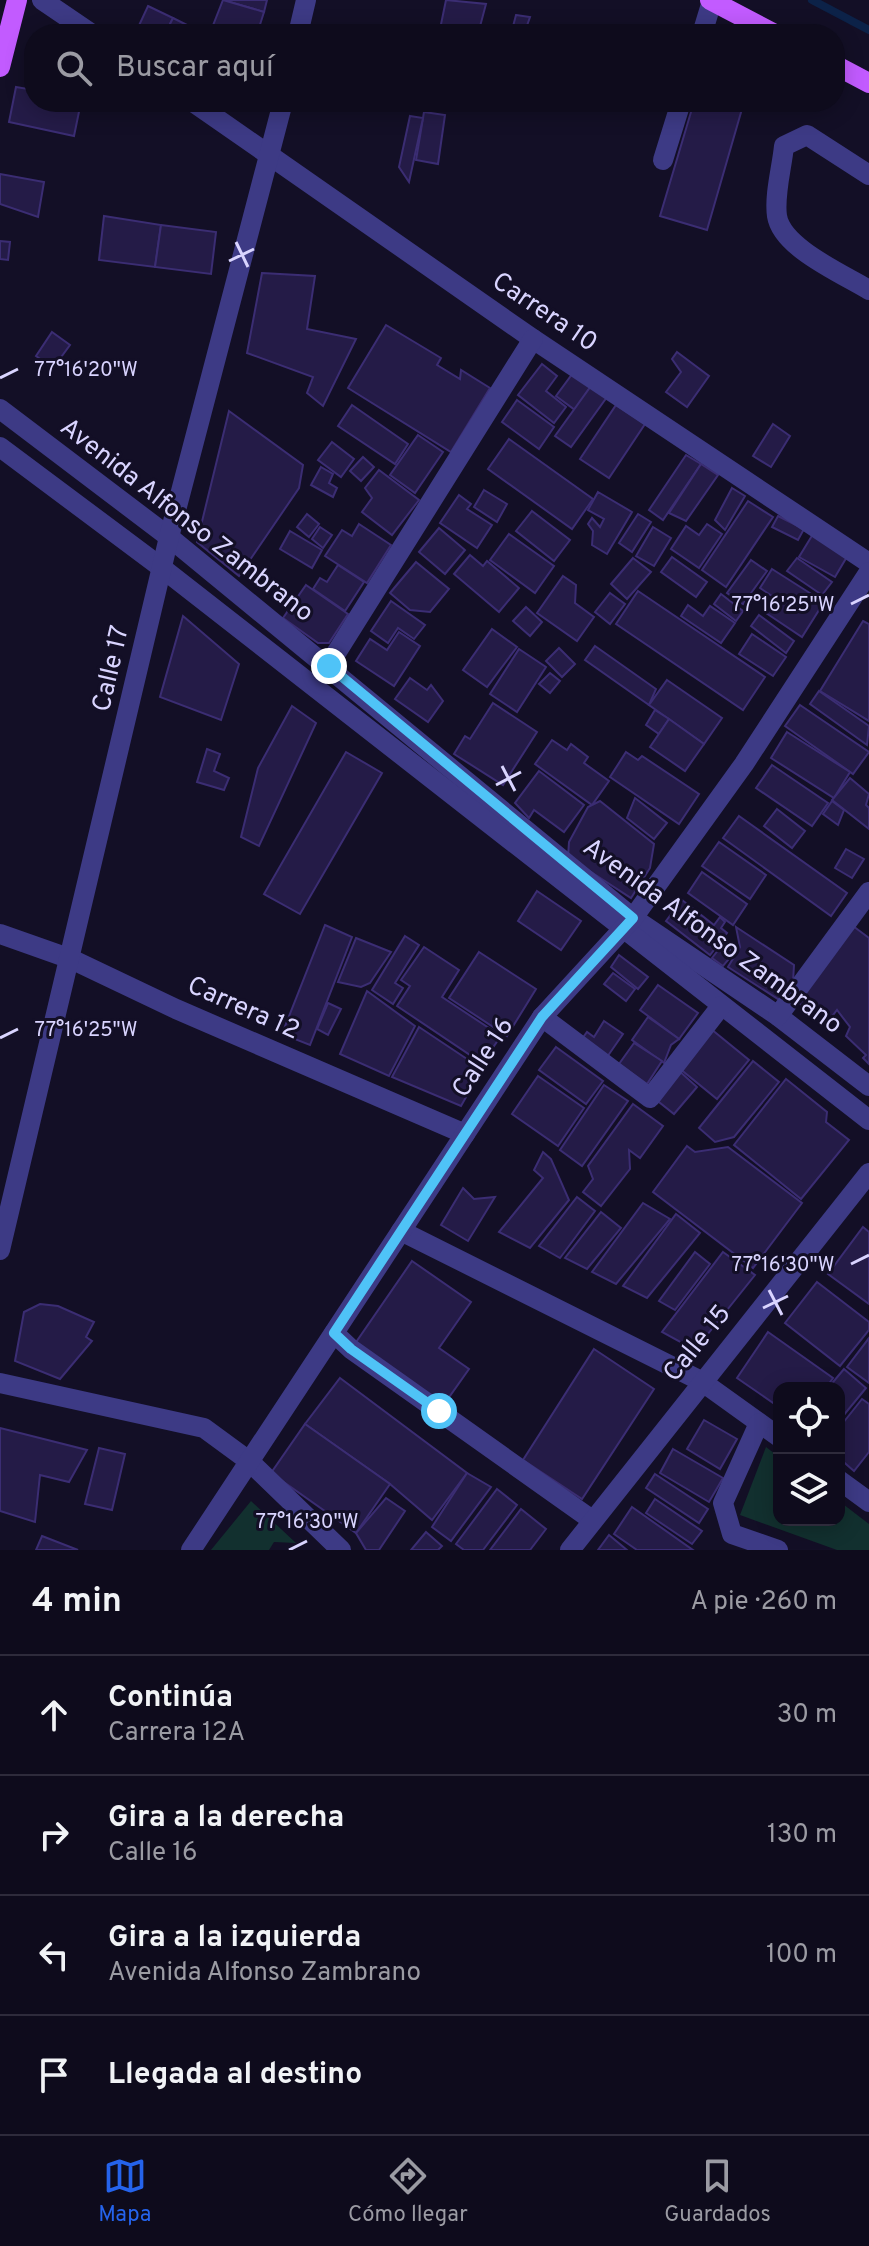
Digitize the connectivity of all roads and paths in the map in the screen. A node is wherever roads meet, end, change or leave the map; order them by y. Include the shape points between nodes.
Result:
1 (17, 0) edge
2 (42, 0) edge
3 (306, 0) edge
4 (711, 1) edge
5 (77, 24) edge
6 (300, 24) edge
7 (705, 24) edge
8 (756, 24) edge
9 (0, 67) edge
10 (845, 70) edge
11 (869, 83) edge
12 (208, 112) edge
13 (281, 112) edge
14 (678, 112) edge
15 (271, 155) junction
16 (663, 160) dead end
17 (869, 175) edge
18 (869, 290) edge
19 (533, 339) junction
20 (0, 409) edge
21 (0, 447) edge
22 (169, 537) junction
23 (869, 563) edge
24 (162, 568) junction
25 (869, 572) edge
26 (329, 666) junction
27 (314, 687) junction
28 (869, 892) edge
29 (628, 924) junction
30 (0, 934) edge
31 (71, 959) junction
32 (721, 1006) junction
33 (778, 1016) junction
34 (542, 1017) junction
35 (869, 1086) edge
36 (869, 1120) edge
37 (465, 1134) junction
38 (869, 1173) edge
39 (401, 1231) junction
40 (0, 1250) edge
41 (334, 1333) junction
42 (701, 1381) junction
43 (0, 1383) edge
44 (759, 1423) junction
45 (773, 1433) edge
46 (249, 1461) junction
47 (845, 1484) edge
48 (869, 1502) edge
49 (592, 1520) junction
50 (191, 1550) edge
51 (341, 1550) edge
52 (570, 1550) edge
53 (778, 1550) edge

1 - 9 main road
2 - 5 street
3 - 6 street
4 - 7 street
4 - 8 main road
10 - 11 main road
12 - 15 street, Carrera 10
13 - 15 street, Calle 17
14 - 16 street
15 - 19 street, Carrera 10
15 - 22 street, Calle 17
17 - 18 street via 807,135 794,138 784,146 777,216 798,247
19 - 23 street, Carrera 10
19 - 26 street
20 - 22 street, Avenida Alfonso Zambrano
21 - 24 street, Avenida Alfonso Zambrano
22 - 24 street, Calle 17
22 - 26 street, Avenida Alfonso Zambrano
24 - 27 street, Avenida Alfonso Zambrano
24 - 31 street, Calle 17
25 - 29 street, Calle 16 via 744,764
26 - 27 street
26 - 29 street, Avenida Alfonso Zambrano
27 - 29 street, Avenida Alfonso Zambrano
28 - 33 street
29 - 32 street, Avenida Alfonso Zambrano
29 - 33 street, Avenida Alfonso Zambrano
29 - 34 street, Calle 16
30 - 31 street, Carrera 12
31 - 37 street, Carrera 12
31 - 40 street, Calle 17
32 - 34 street via 650,1098
32 - 36 street, Avenida Alfonso Zambrano
33 - 35 street, Avenida Alfonso Zambrano
34 - 37 street, Calle 16
37 - 39 street, Calle 16
38 - 42 street, Calle 15
39 - 41 street, Calle 16
39 - 42 street
41 - 46 street, Calle 16
41 - 49 street
42 - 44 street
42 - 49 street, Calle 15
43 - 46 street via 204,1428
44 - 45 street
44 - 53 street via 723,1503 732,1534
46 - 50 street, Calle 16
46 - 51 street
47 - 48 street
49 - 52 street, Calle 15

